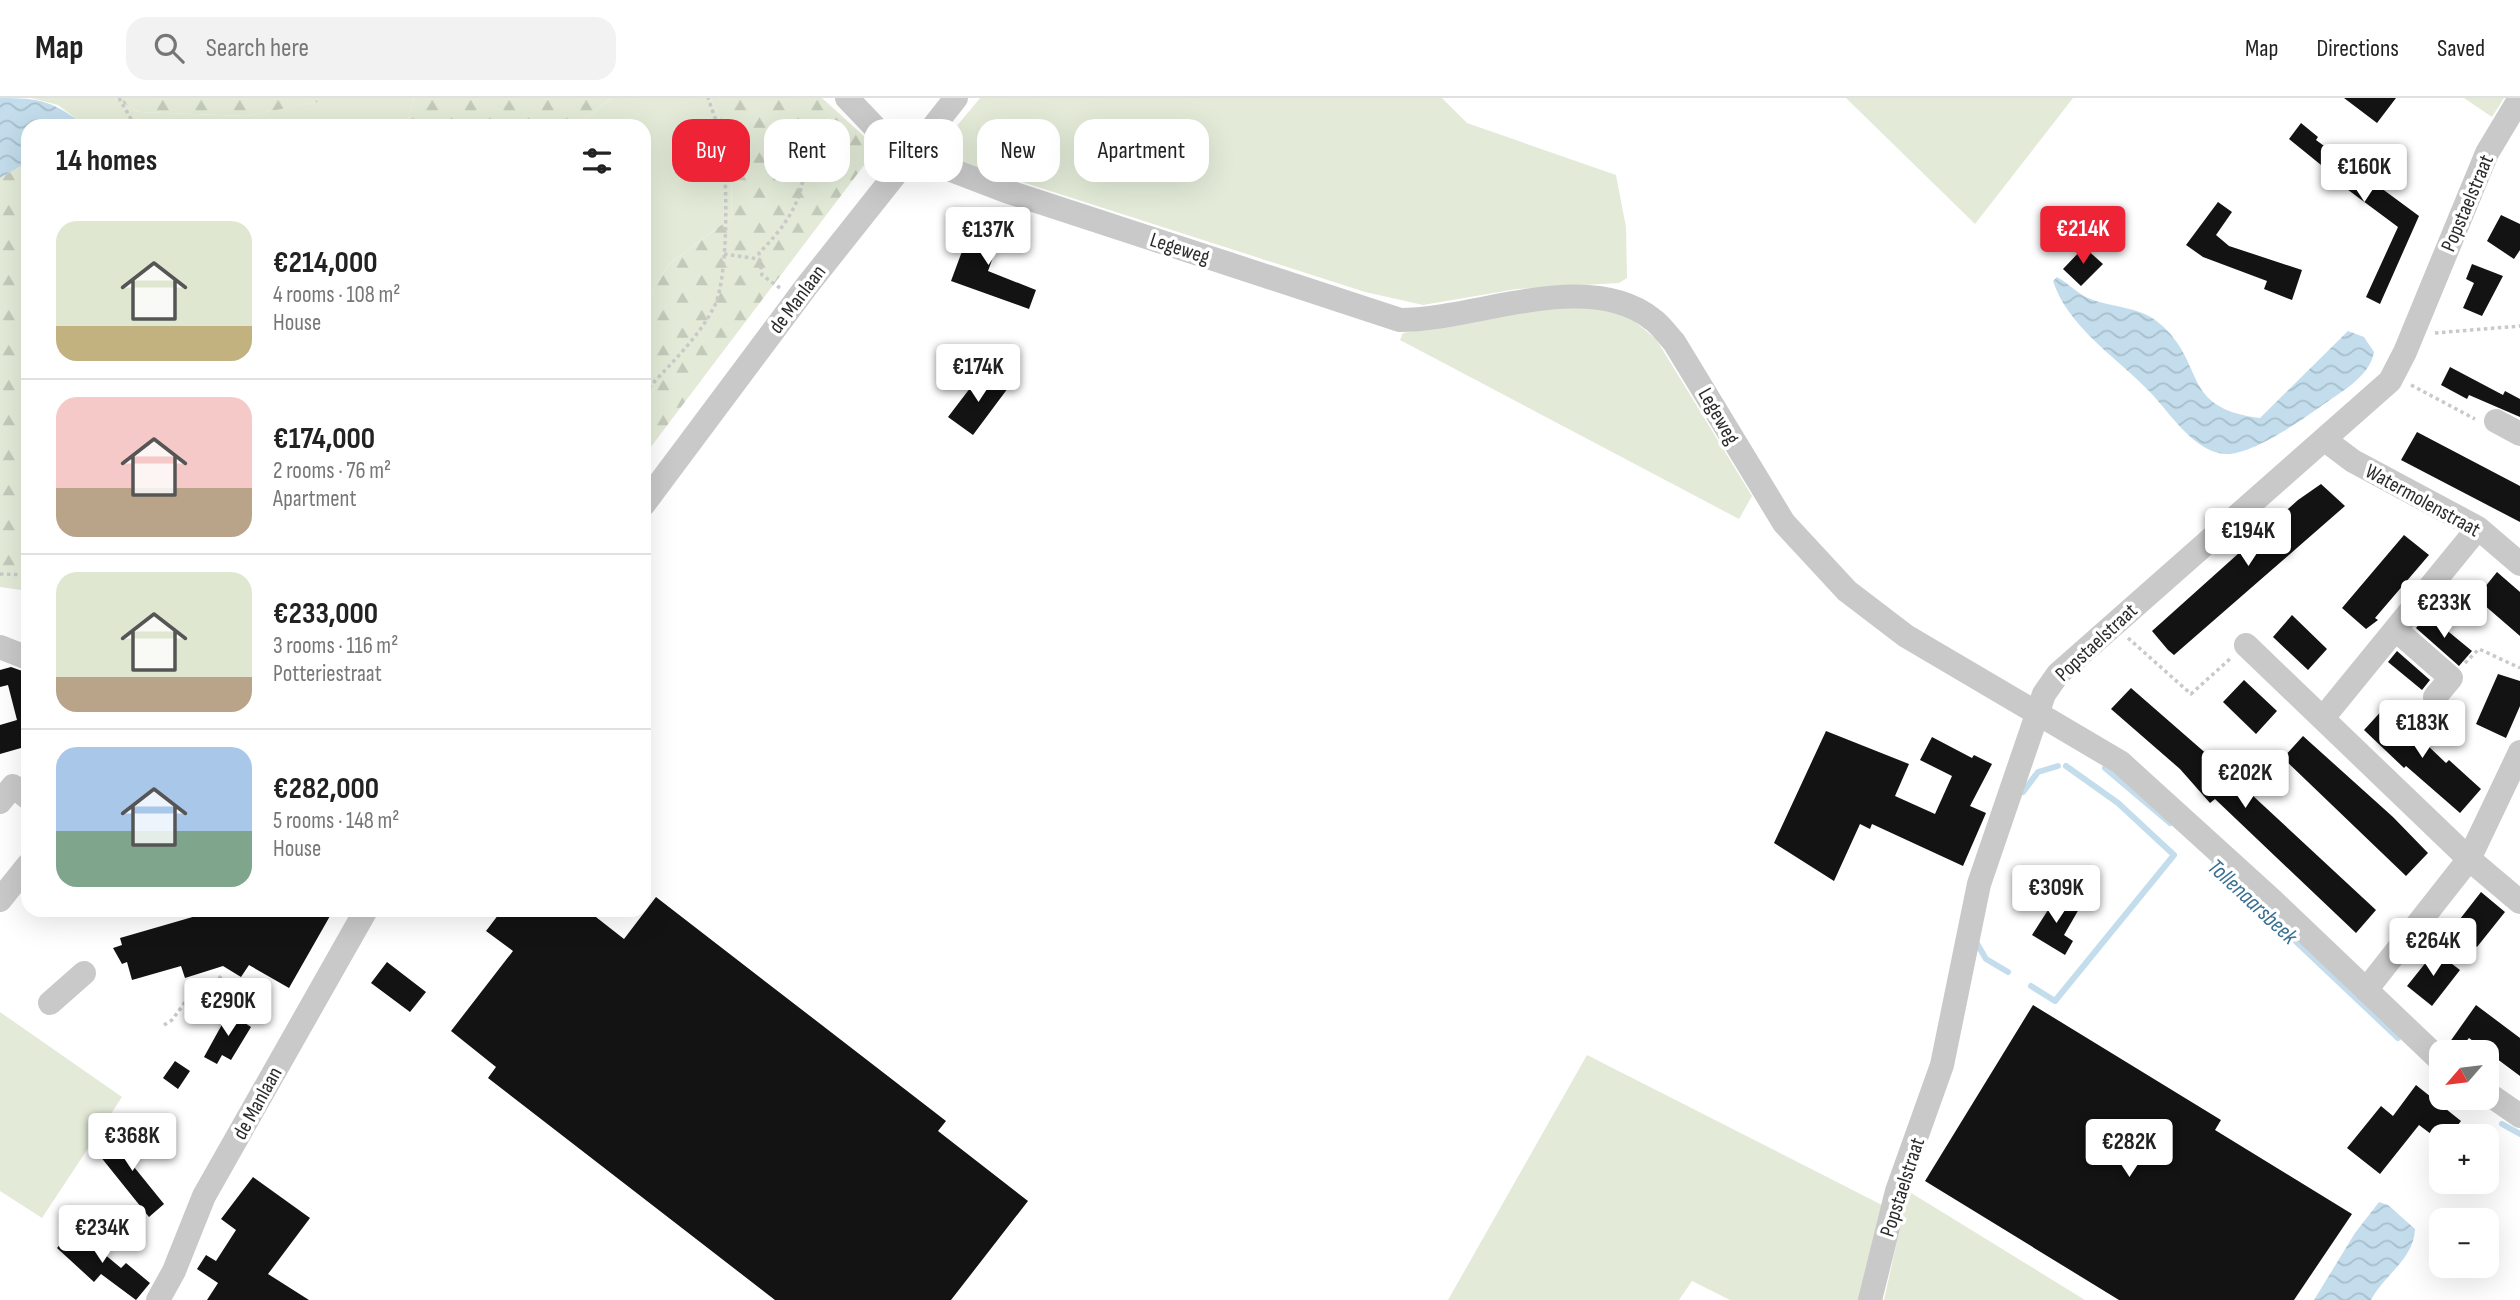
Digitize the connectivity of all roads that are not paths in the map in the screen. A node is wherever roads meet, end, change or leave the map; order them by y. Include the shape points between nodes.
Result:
1 (847, 98) edge
2 (956, 98) edge
3 (2520, 98) edge
4 (867, 119) edge
5 (940, 119) edge
6 (963, 175) edge
7 (890, 182) edge
8 (2496, 421) road end
9 (2520, 434) edge
10 (2325, 440) junction
11 (651, 495) edge
12 (2479, 528) junction
13 (2518, 558) edge
14 (2396, 630) junction
15 (2246, 645) road end
16 (0, 647) edge
17 (21, 655) edge
18 (2435, 697) dead end
19 (2038, 716) junction
20 (2323, 718) junction
21 (2520, 751) edge
22 (21, 792) edge
23 (0, 802) edge
24 (2469, 859) junction
25 (21, 874) edge
26 (0, 900) edge
27 (2520, 902) edge
28 (362, 917) edge
29 (84, 973) dead end
30 (2366, 990) junction
31 (50, 1003) dead end
32 (2429, 1050) edge
33 (2499, 1101) edge
34 (2520, 1116) edge
35 (158, 1300) edge
36 (1870, 1300) edge

1 - 4 street, Legeweg
2 - 5 street, de Manlaan
3 - 10 street, Popstaelstraat via 2487,153 2395,371 2370,401
6 - 19 street, Legeweg via 1400,320 1434,320 1567,297 1600,297 1629,305 1653,319 1674,342 1784,523 1847,591 1906,635
7 - 11 street, de Manlaan
8 - 9 street
10 - 12 street, Watermolenstraat via 2353,461
10 - 19 street, Popstaelstraat via 2058,674 2044,694
12 - 13 street, Watermolenstraat
12 - 14 street
14 - 18 street via 2451,678
14 - 20 street
15 - 20 street
16 - 17 street
19 - 30 street, Legeweg via 2094,745 2148,785
19 - 36 street, Popstaelstraat via 1986,860 1942,1065 1897,1191
20 - 24 street
21 - 24 street
22 - 23 street via 13,786
24 - 27 street
24 - 30 street
25 - 26 street
28 - 35 street, de Manlaan via 204,1196
29 - 31 street
30 - 32 street, Legeweg
33 - 34 street

